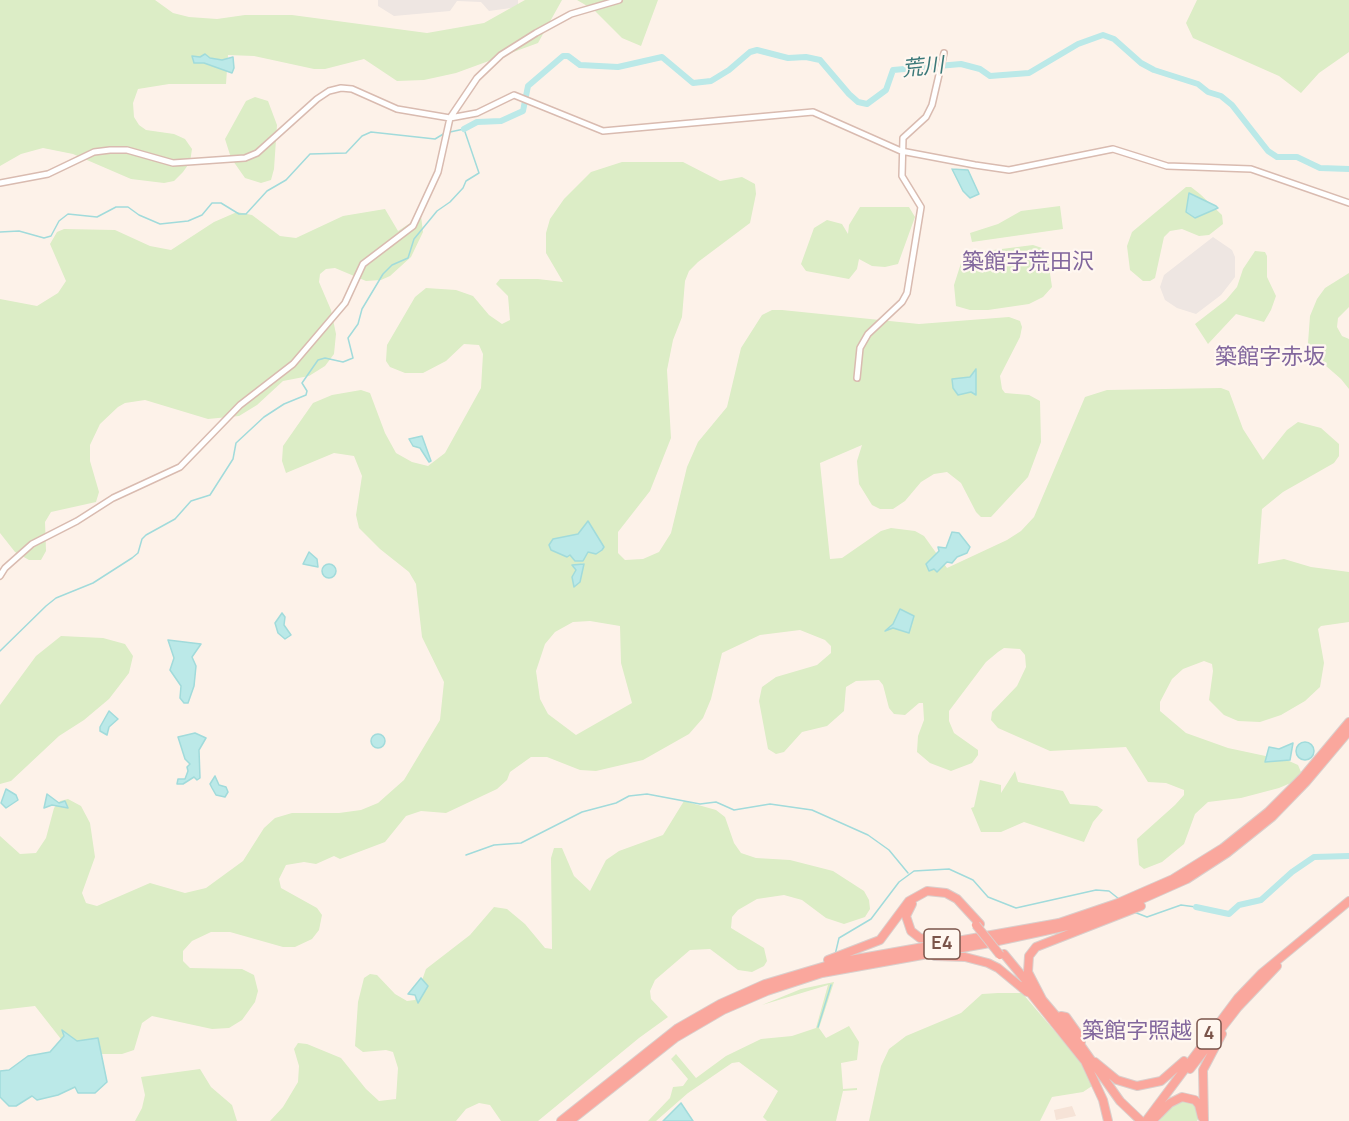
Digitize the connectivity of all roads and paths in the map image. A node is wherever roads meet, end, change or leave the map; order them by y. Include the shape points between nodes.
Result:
1 (619, 0) edge
2 (944, 53) dead end
3 (450, 118) junction
4 (901, 151) junction
5 (0, 183) edge
6 (1349, 203) edge
7 (857, 378) dead end
8 (0, 576) edge
9 (1349, 722) edge
10 (1349, 731) edge
11 (1140, 901) junction
12 (1349, 901) edge
13 (1123, 908) junction
14 (978, 925) junction
15 (960, 940) junction
16 (1284, 958) junction
17 (888, 960) junction
18 (765, 984) junction
19 (1238, 998) junction
20 (1042, 1003) junction
21 (1238, 1007) junction
22 (1083, 1051) junction
23 (1137, 1120) edge
24 (561, 1121) edge
25 (570, 1121) edge
26 (1108, 1121) edge
27 (1146, 1121) edge
28 (1152, 1121) edge
29 (1202, 1121) edge

1 - 3 street via 571,14 501,55 477,78
2 - 4 street via 926,117 903,138
3 - 4 street via 477,113 514,95 603,131 813,112
3 - 5 street via 397,109 341,88 317,99 257,153 245,158 173,163 127,150 110,150 94,152 48,174
3 - 8 street via 438,172 413,226 363,264 345,303 293,364 240,405 180,467 113,498 32,544
4 - 6 street via 1009,170 1113,149 1167,166 1251,169
4 - 7 street via 902,176 921,207 908,287 902,302 864,341
9 - 11 highway, E4 via 1295,786 1248,829
10 - 11 highway via 1272,817 1208,866
11 - 13 highway, E4
11 - 13 highway
12 - 16 highway, 4
13 - 15 highway, E4
13 - 17 highway, E4 via 1032,935
13 - 20 highway via 1036,948 1029,956 1028,972
14 - 15 highway via 943,896 924,896 910,907 907,921 915,935 929,940
14 - 18 highway via 957,898 927,891 909,901 880,940
14 - 20 highway, bridge
15 - 18 highway, E4 via 840,962
16 - 19 highway, 4 via 1262,973
16 - 21 highway, 4
17 - 20 highway via 947,956 976,959 998,968
17 - 25 highway, E4 via 798,980 723,1010 645,1060
18 - 24 highway, E4 via 678,1028
19 - 22 highway via 1182,1064 1161,1081 1126,1084 1108,1074
19 - 27 highway, 4
20 - 22 highway via 1056,1025
20 - 22 highway via 1058,1015
21 - 28 highway, 4
21 - 29 highway via 1203,1070
22 - 23 highway via 1117,1103
22 - 26 highway
28 - 29 highway via 1170,1103 1188,1097 1199,1104

